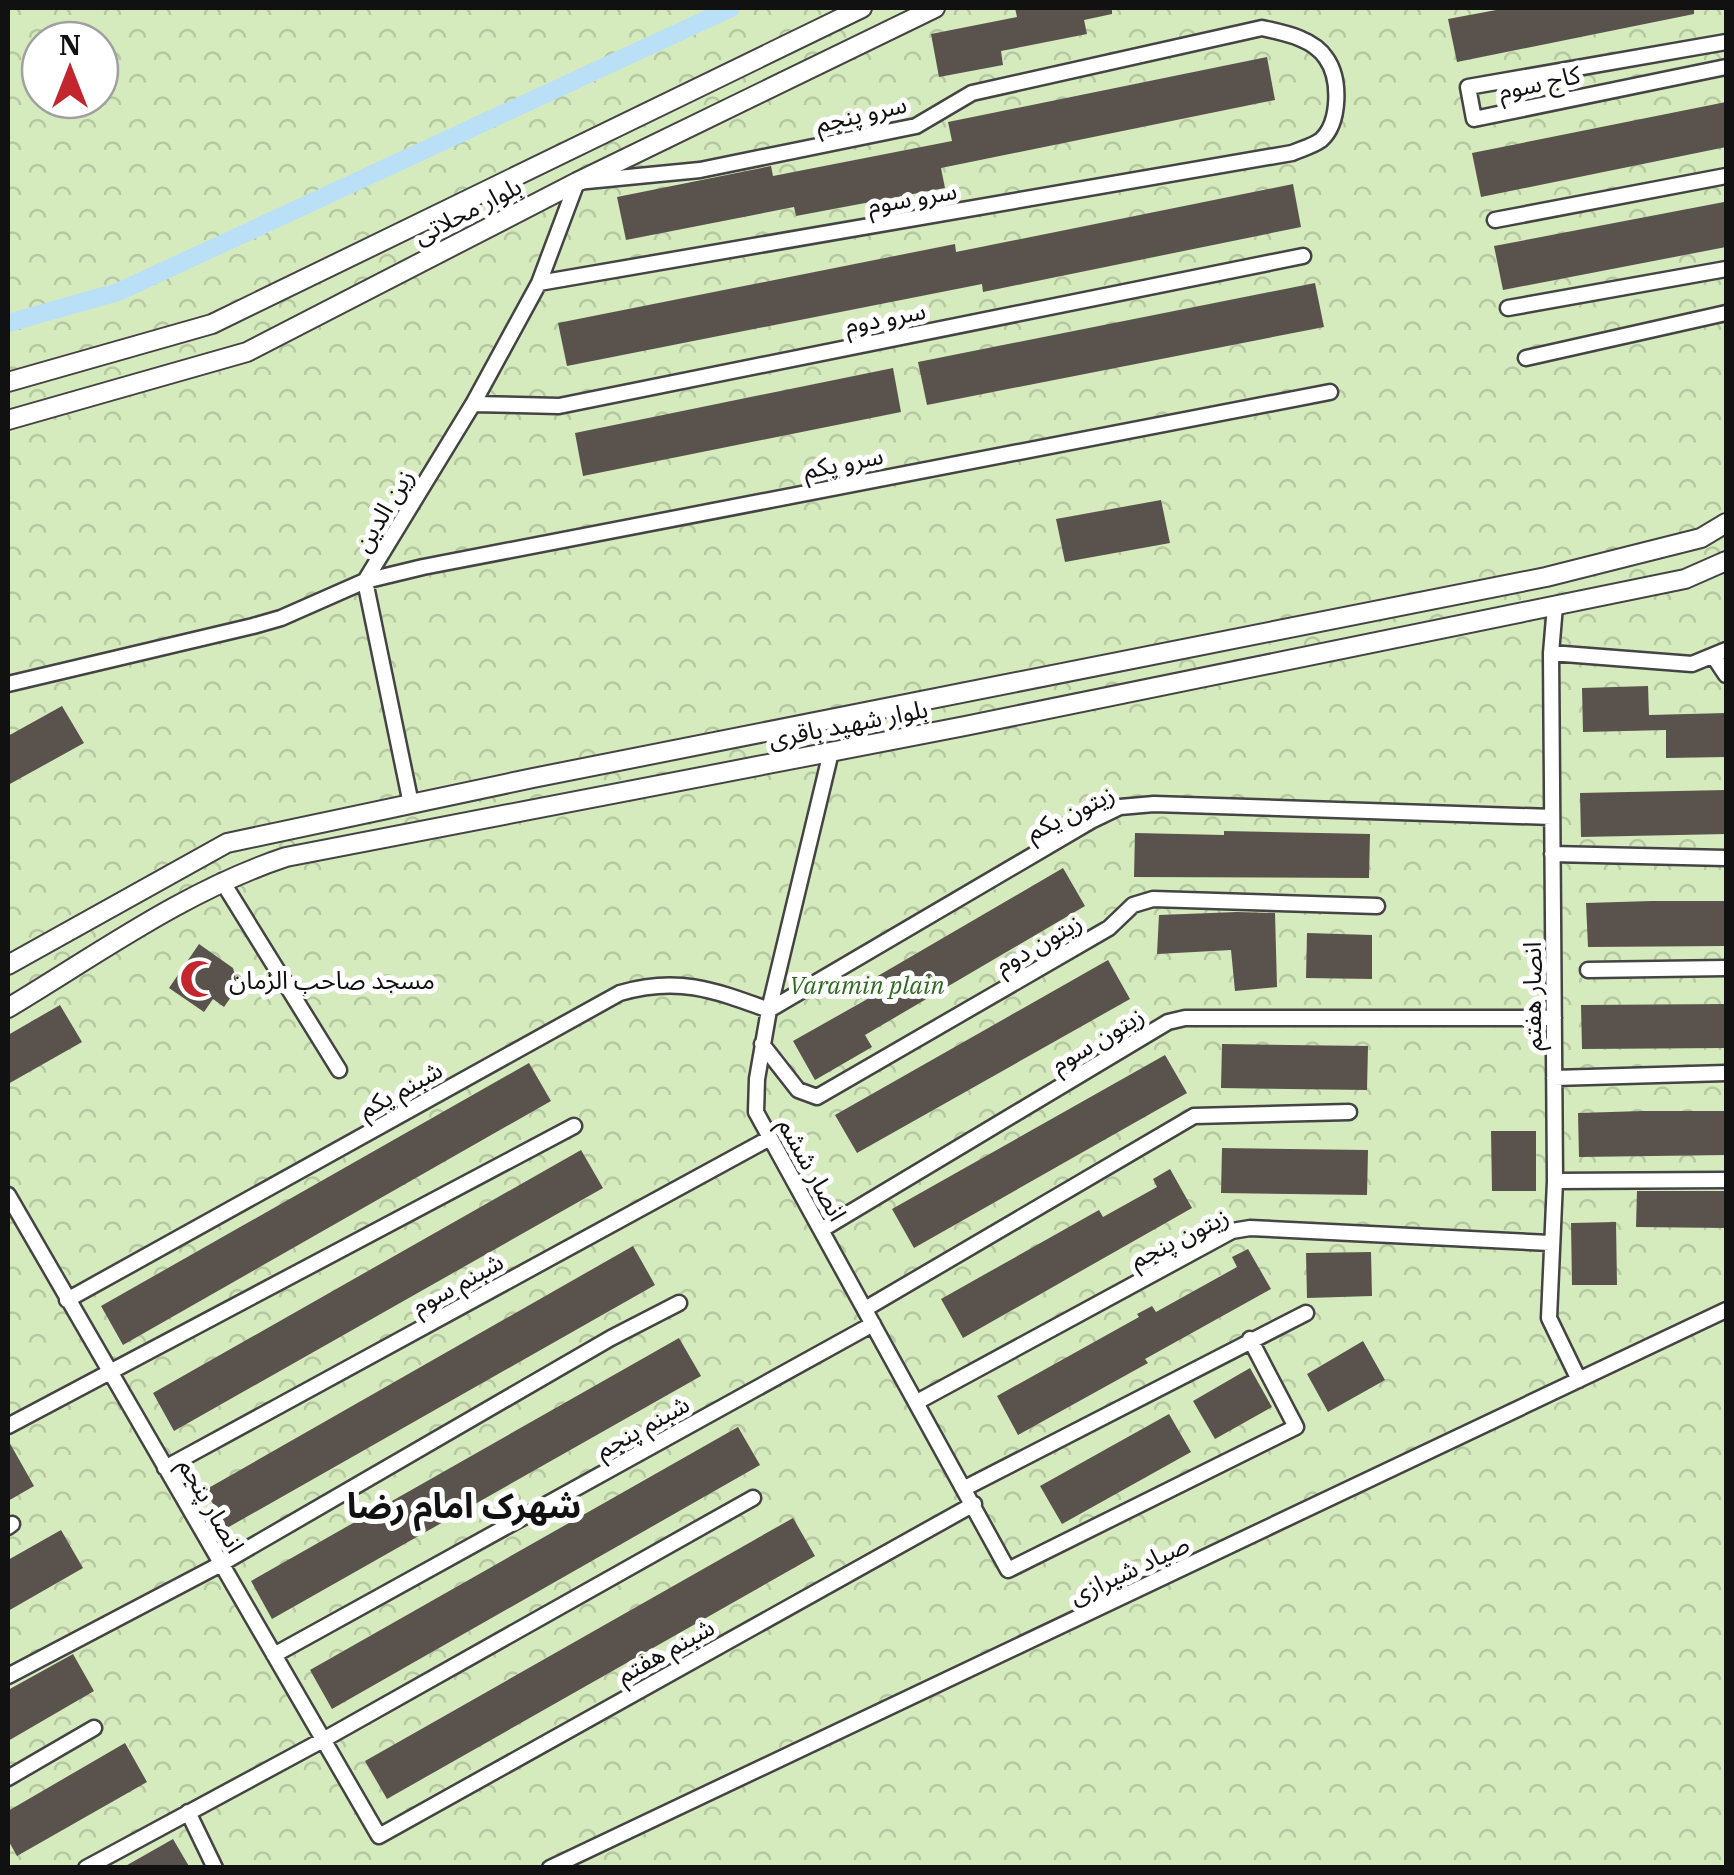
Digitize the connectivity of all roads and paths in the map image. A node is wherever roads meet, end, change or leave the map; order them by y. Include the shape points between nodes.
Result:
1 (862, 8) edge
2 (936, 8) edge
3 (1726, 42) edge
4 (1726, 67) edge
5 (560, 154) junction
6 (1292, 154) joint
7 (1726, 176) edge
8 (577, 182) junction
9 (1495, 220) dead end
10 (1303, 256) dead end
11 (1726, 269) edge
12 (539, 283) junction
13 (1508, 308) dead end
14 (1726, 314) edge
15 (1526, 358) dead end
16 (8, 382) edge
17 (1330, 392) dead end
18 (474, 404) junction
19 (8, 420) edge
20 (1726, 523) edge
21 (1726, 561) edge
22 (365, 582) junction
23 (1555, 606) junction
24 (1551, 654) junction
25 (1720, 654) edge
26 (1726, 675) edge
27 (14, 683) edge
28 (8, 693) edge
29 (828, 720) junction
30 (832, 752) junction
31 (411, 804) junction
32 (1552, 817) junction
33 (1552, 854) junction
34 (1726, 858) edge
35 (222, 882) junction
36 (1377, 906) dead end
37 (8, 965) edge
38 (1726, 968) edge
39 (1588, 970) dead end
40 (8, 1008) edge
41 (769, 1010) junction
42 (1554, 1018) junction
43 (762, 1044) junction
44 (339, 1070) dead end
45 (1726, 1073) edge
46 (1554, 1078) junction
47 (1349, 1112) dead end
48 (574, 1126) dead end
49 (770, 1138) junction
50 (1726, 1180) edge
51 (1555, 1181) junction
52 (8, 1196) edge
53 (821, 1230) junction
54 (1550, 1243) junction
55 (67, 1300) junction
56 (679, 1303) dead end
57 (865, 1309) junction
58 (1726, 1310) edge
59 (1306, 1313) dead end
60 (873, 1324) junction
61 (1250, 1339) junction
62 (108, 1372) junction
63 (1579, 1380) junction
64 (917, 1402) junction
65 (8, 1426) edge
66 (165, 1468) junction
67 (965, 1488) junction
68 (753, 1498) dead end
69 (974, 1504) junction
70 (221, 1564) junction
71 (274, 1655) junction
72 (8, 1676) edge
73 (94, 1728) dead end
74 (323, 1740) junction
75 (8, 1778) edge
76 (188, 1812) junction
77 (379, 1836) joint
78 (86, 1868) edge
79 (215, 1868) edge
80 (550, 1868) edge

1 - 5 street, بلوار محلاتی
2 - 8 street, بلوار محلاتی
3 - 4 street, کاج سوم via 1468,87 1474,118
5 - 8 street
5 - 16 street, بلوار محلاتی via 212,324
6 - 8 street, سرو پنجم via 1329,130 1337,91 1333,73 1312,45 1262,28 972,93 916,126 700,170
6 - 12 street, سرو سوم
7 - 9 street
8 - 12 street, زین الدین
8 - 19 street, بلوار محلاتی via 247,352
10 - 18 street, سرو دوم via 560,406
11 - 13 street
12 - 18 street, زین الدین
14 - 15 street
17 - 22 street, سرو یکم
18 - 22 street, زین الدین
20 - 29 street, بلوار شهید باقری via 1701,538 1546,577
21 - 23 street, بلوار شهید باقری via 1685,579
22 - 27 street, زین الدین via 254,626
22 - 31 street
23 - 24 street, انصار هفتم
23 - 30 street, بلوار شهید باقری
24 - 25 street via 1692,664
24 - 32 street, انصار هفتم
25 - 26 street
27 - 28 street
29 - 30 street
29 - 31 street, بلوار شهید باقری
30 - 35 street, بلوار شهید باقری via 286,857
30 - 41 street, انصار ششم
31 - 37 street, بلوار شهید باقری via 226,843
32 - 33 street, انصار هفتم
32 - 41 street, زیتون یکم via 1120,807
33 - 34 street
33 - 42 street, انصار هفتم
35 - 40 street, بلوار شهید باقری
35 - 44 street
36 - 43 street, زیتون دوم via 1153,900 1133,905 1109,928 817,1097 798,1090
38 - 39 street
41 - 43 street, انصار ششم
41 - 55 street, شبنم یکم via 681,983 620,993
42 - 46 street, انصار هفتم
42 - 53 street, زیتون سوم via 1168,1022
43 - 49 street, انصار ششم via 756,1112
45 - 46 street
46 - 51 street, انصار هفتم
47 - 57 street via 1194,1116
48 - 62 street
49 - 53 street, انصار ششم
49 - 66 street, شبنم سوم
50 - 51 street
51 - 54 street, انصار هفتم
52 - 55 street, انصار پنجم
53 - 57 street, انصار ششم
54 - 63 street, انصار هفتم via 1550,1318
54 - 64 street, زیتون پنجم via 1232,1232
55 - 62 street, انصار پنجم
56 - 70 street
57 - 60 street, انصار ششم
58 - 63 street, صیاد شیرازی
59 - 61 street
60 - 64 street, انصار ششم
60 - 71 street, شبنم پنجم
61 - 67 street
61 - 69 street, انصار ششم via 1296,1427 1008,1570
62 - 65 street
62 - 66 street, انصار پنجم
63 - 80 street, صیاد شیرازی
64 - 67 street, انصار ششم
66 - 70 street, انصار پنجم
67 - 69 street, انصار ششم
68 - 74 street
69 - 77 street, شبنم هفتم
70 - 71 street, انصار پنجم
70 - 72 street
71 - 74 street, انصار پنجم
73 - 75 street
74 - 76 street
74 - 77 street, انصار پنجم
76 - 78 street
76 - 79 street

